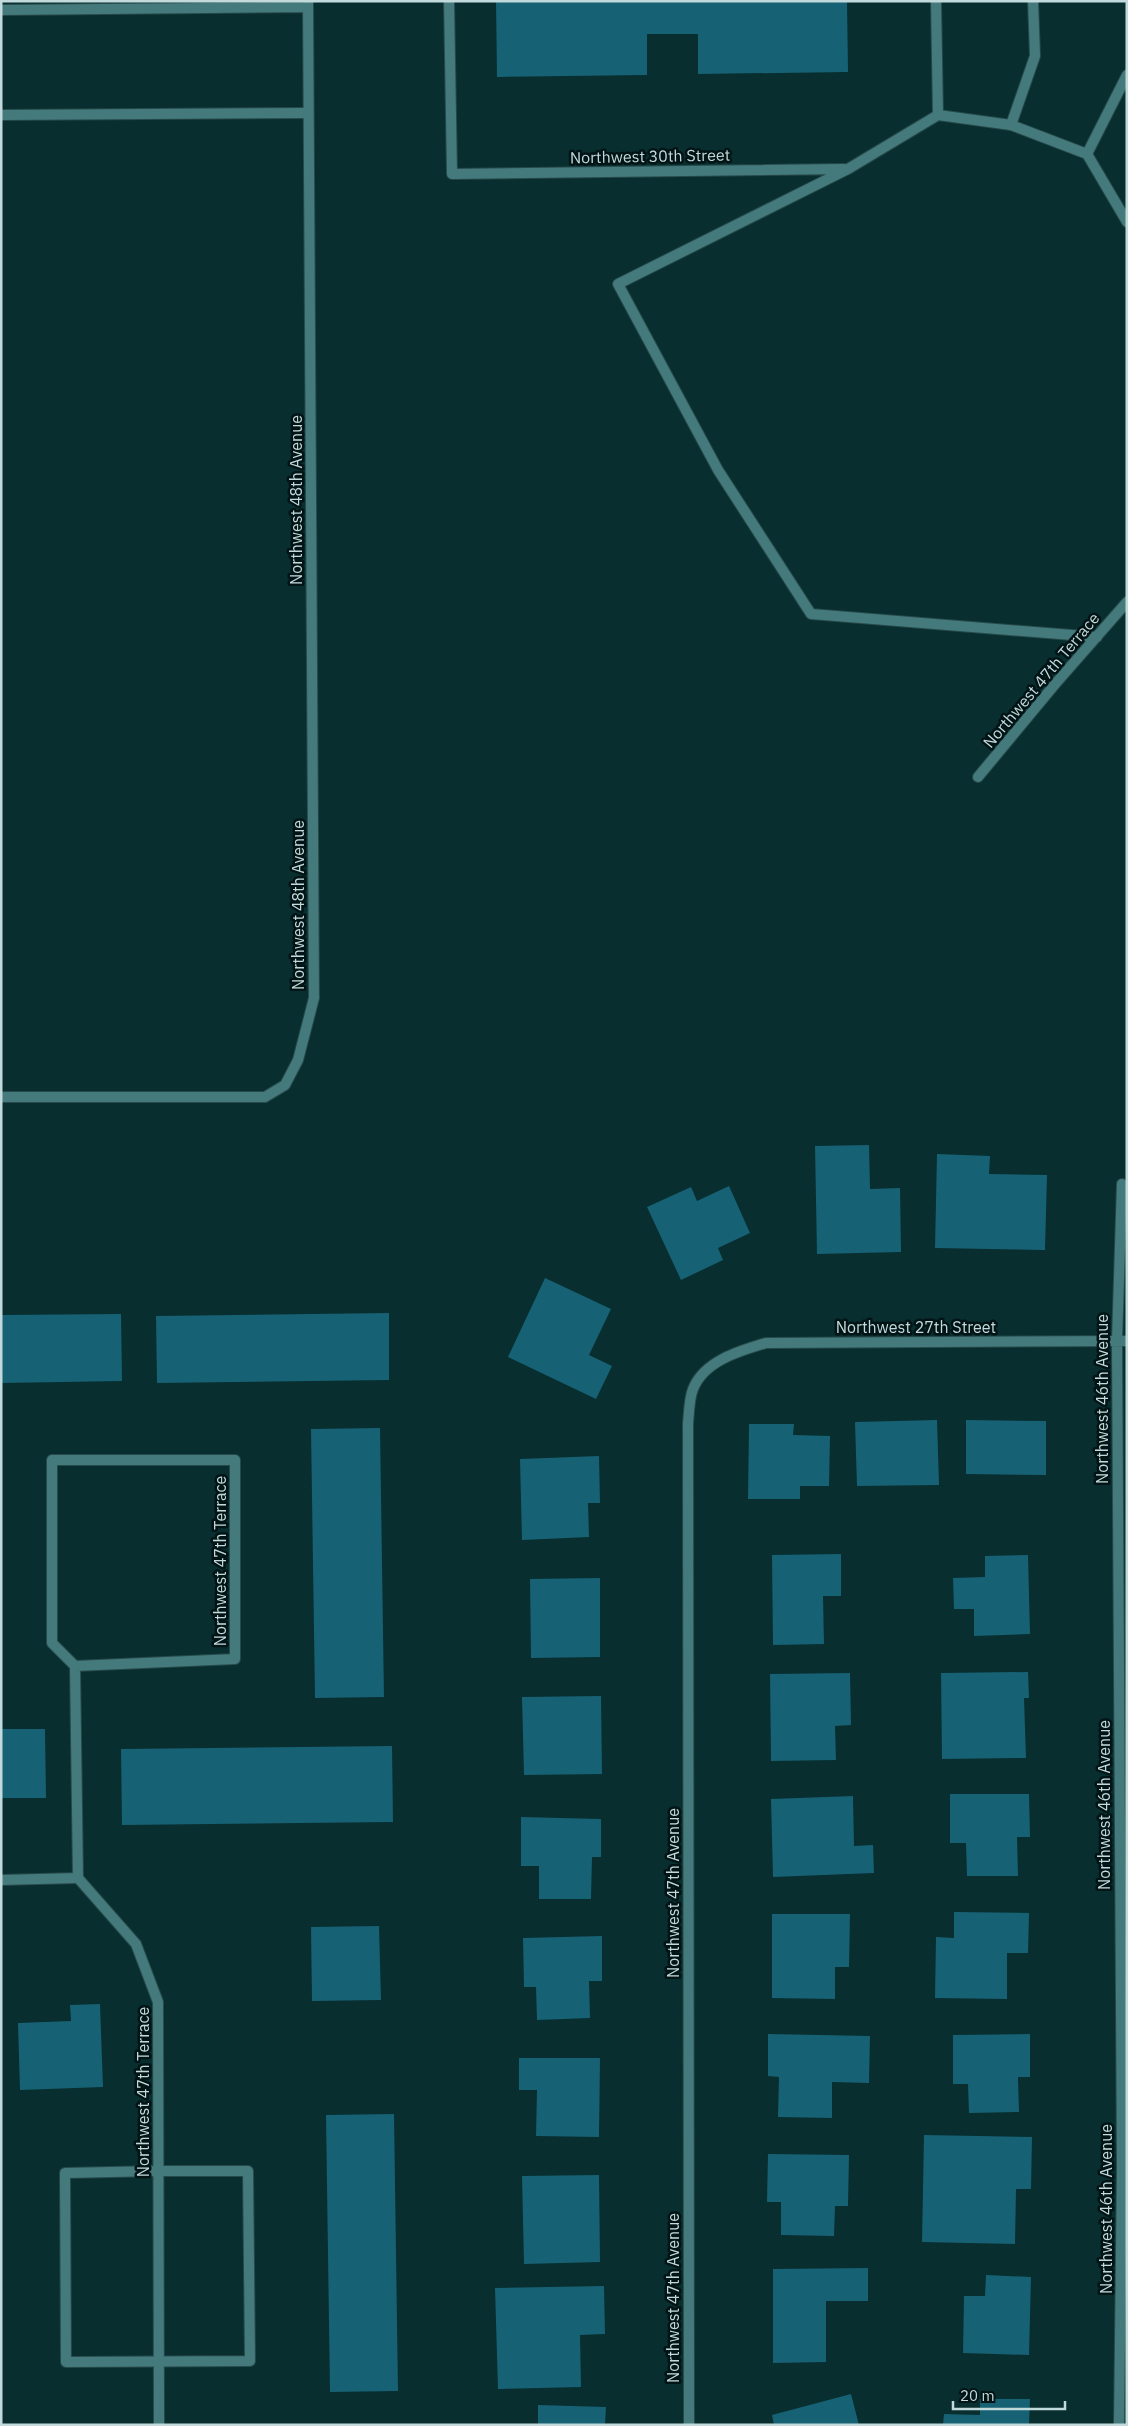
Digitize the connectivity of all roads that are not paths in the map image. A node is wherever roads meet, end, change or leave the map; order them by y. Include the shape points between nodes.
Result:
1 (449, 1) edge
2 (936, 1) edge
3 (1033, 1) edge
4 (308, 4) edge
5 (1, 10) edge
6 (1127, 75) edge
7 (308, 113) junction
8 (938, 114) junction
9 (1, 115) edge
10 (1011, 125) junction
11 (1087, 154) junction
12 (848, 169) junction
13 (1127, 222) edge
14 (1127, 602) edge
15 (1097, 637) junction
16 (978, 777) dead end
17 (1, 1097) edge
18 (1122, 1184) dead end
19 (1122, 1340) edge
20 (710, 1367) joint
21 (1122, 1542) edge
22 (75, 1666) junction
23 (78, 1878) junction
24 (1, 1880) edge
25 (158, 2171) junction
26 (1123, 2324) edge
27 (160, 2362) junction
28 (159, 2425) edge
29 (688, 2425) edge
30 (1119, 2425) edge

1 - 12 street, Northwest 30th Street via 452,174
2 - 8 street
3 - 10 street via 1035,56
4 - 5 street
4 - 7 street, Northwest 48th Avenue
6 - 11 street
7 - 9 street
7 - 17 street, Northwest 48th Avenue via 314,998 298,1060 285,1085 265,1097
8 - 10 street
8 - 12 street
10 - 11 street
11 - 13 street
12 - 15 street via 618,284 718,470 810,614
14 - 15 street, Northwest 47th Terrace
15 - 16 street, Northwest 47th Terrace
18 - 19 street, Northwest 46th Avenue
19 - 20 street, Northwest 27th Street via 766,1343 736,1352
19 - 21 street, Northwest 46th Avenue
20 - 29 street, Northwest 47th Avenue via 692,1389 688,1424
21 - 26 street, Northwest 46th Avenue
22 - 22 street, Northwest 47th Terrace via 235,1659 235,1460 52,1460 52,1643
22 - 23 street
23 - 24 street
23 - 25 street, Northwest 47th Terrace via 136,1944 158,2002
25 - 27 street, Northwest 47th Terrace
25 - 27 street via 248,2171 249,2201 250,2361
25 - 27 street via 65,2173 66,2362
26 - 30 street, Northwest 46th Avenue
27 - 28 street, Northwest 47th Terrace

